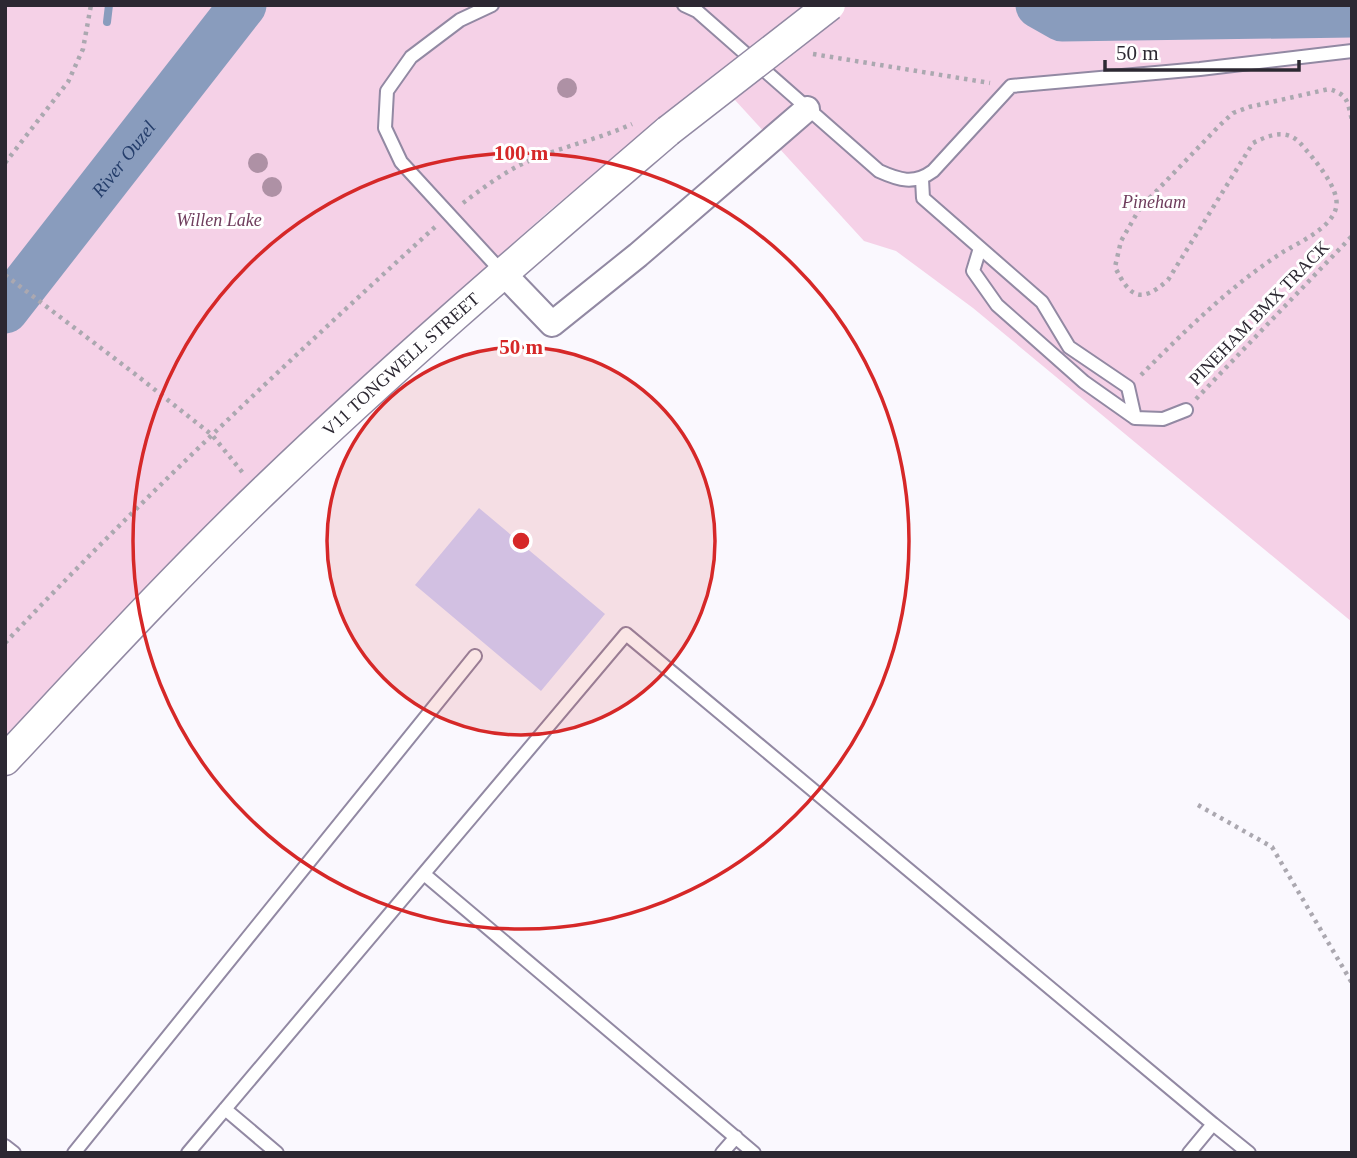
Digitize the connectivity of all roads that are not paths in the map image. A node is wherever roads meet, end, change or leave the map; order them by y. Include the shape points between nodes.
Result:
1 (492, 5) edge
2 (684, 5) edge
3 (830, 5) edge
4 (1352, 51) edge
5 (807, 108) junction
6 (922, 179) junction
7 (980, 248) junction
8 (503, 273) junction
9 (1186, 410) road end
10 (1135, 418) junction
11 (475, 656) dead end
12 (5, 760) edge
13 (424, 874) junction
14 (225, 1109) junction
15 (1213, 1124) junction
16 (736, 1137) junction
17 (5, 1146) edge
18 (14, 1153) edge
19 (74, 1153) edge
20 (188, 1153) edge
21 (277, 1153) edge
22 (722, 1153) edge
23 (754, 1153) edge
24 (1189, 1153) edge
25 (1249, 1153) edge

1 - 8 lane via 460,20 411,57 387,91 385,128 401,162
2 - 5 lane via 697,11
3 - 8 street, V11 TONGWELL STREET, bridge via 668,131
4 - 6 lane via 1011,86
5 - 6 lane via 879,171 897,179
5 - 8 street via 552,324
6 - 7 lane via 923,198
7 - 10 lane via 1042,302 1069,348 1129,387
7 - 10 lane via 973,271 996,305 1084,382
8 - 12 street, V11 TONGWELL STREET via 391,370 258,496
9 - 10 lane via 1163,419
11 - 19 lane
13 - 14 lane
13 - 15 lane via 626,634
13 - 16 lane
14 - 20 lane
14 - 21 lane
15 - 24 lane
15 - 25 lane
16 - 22 lane
16 - 23 lane
17 - 18 lane

